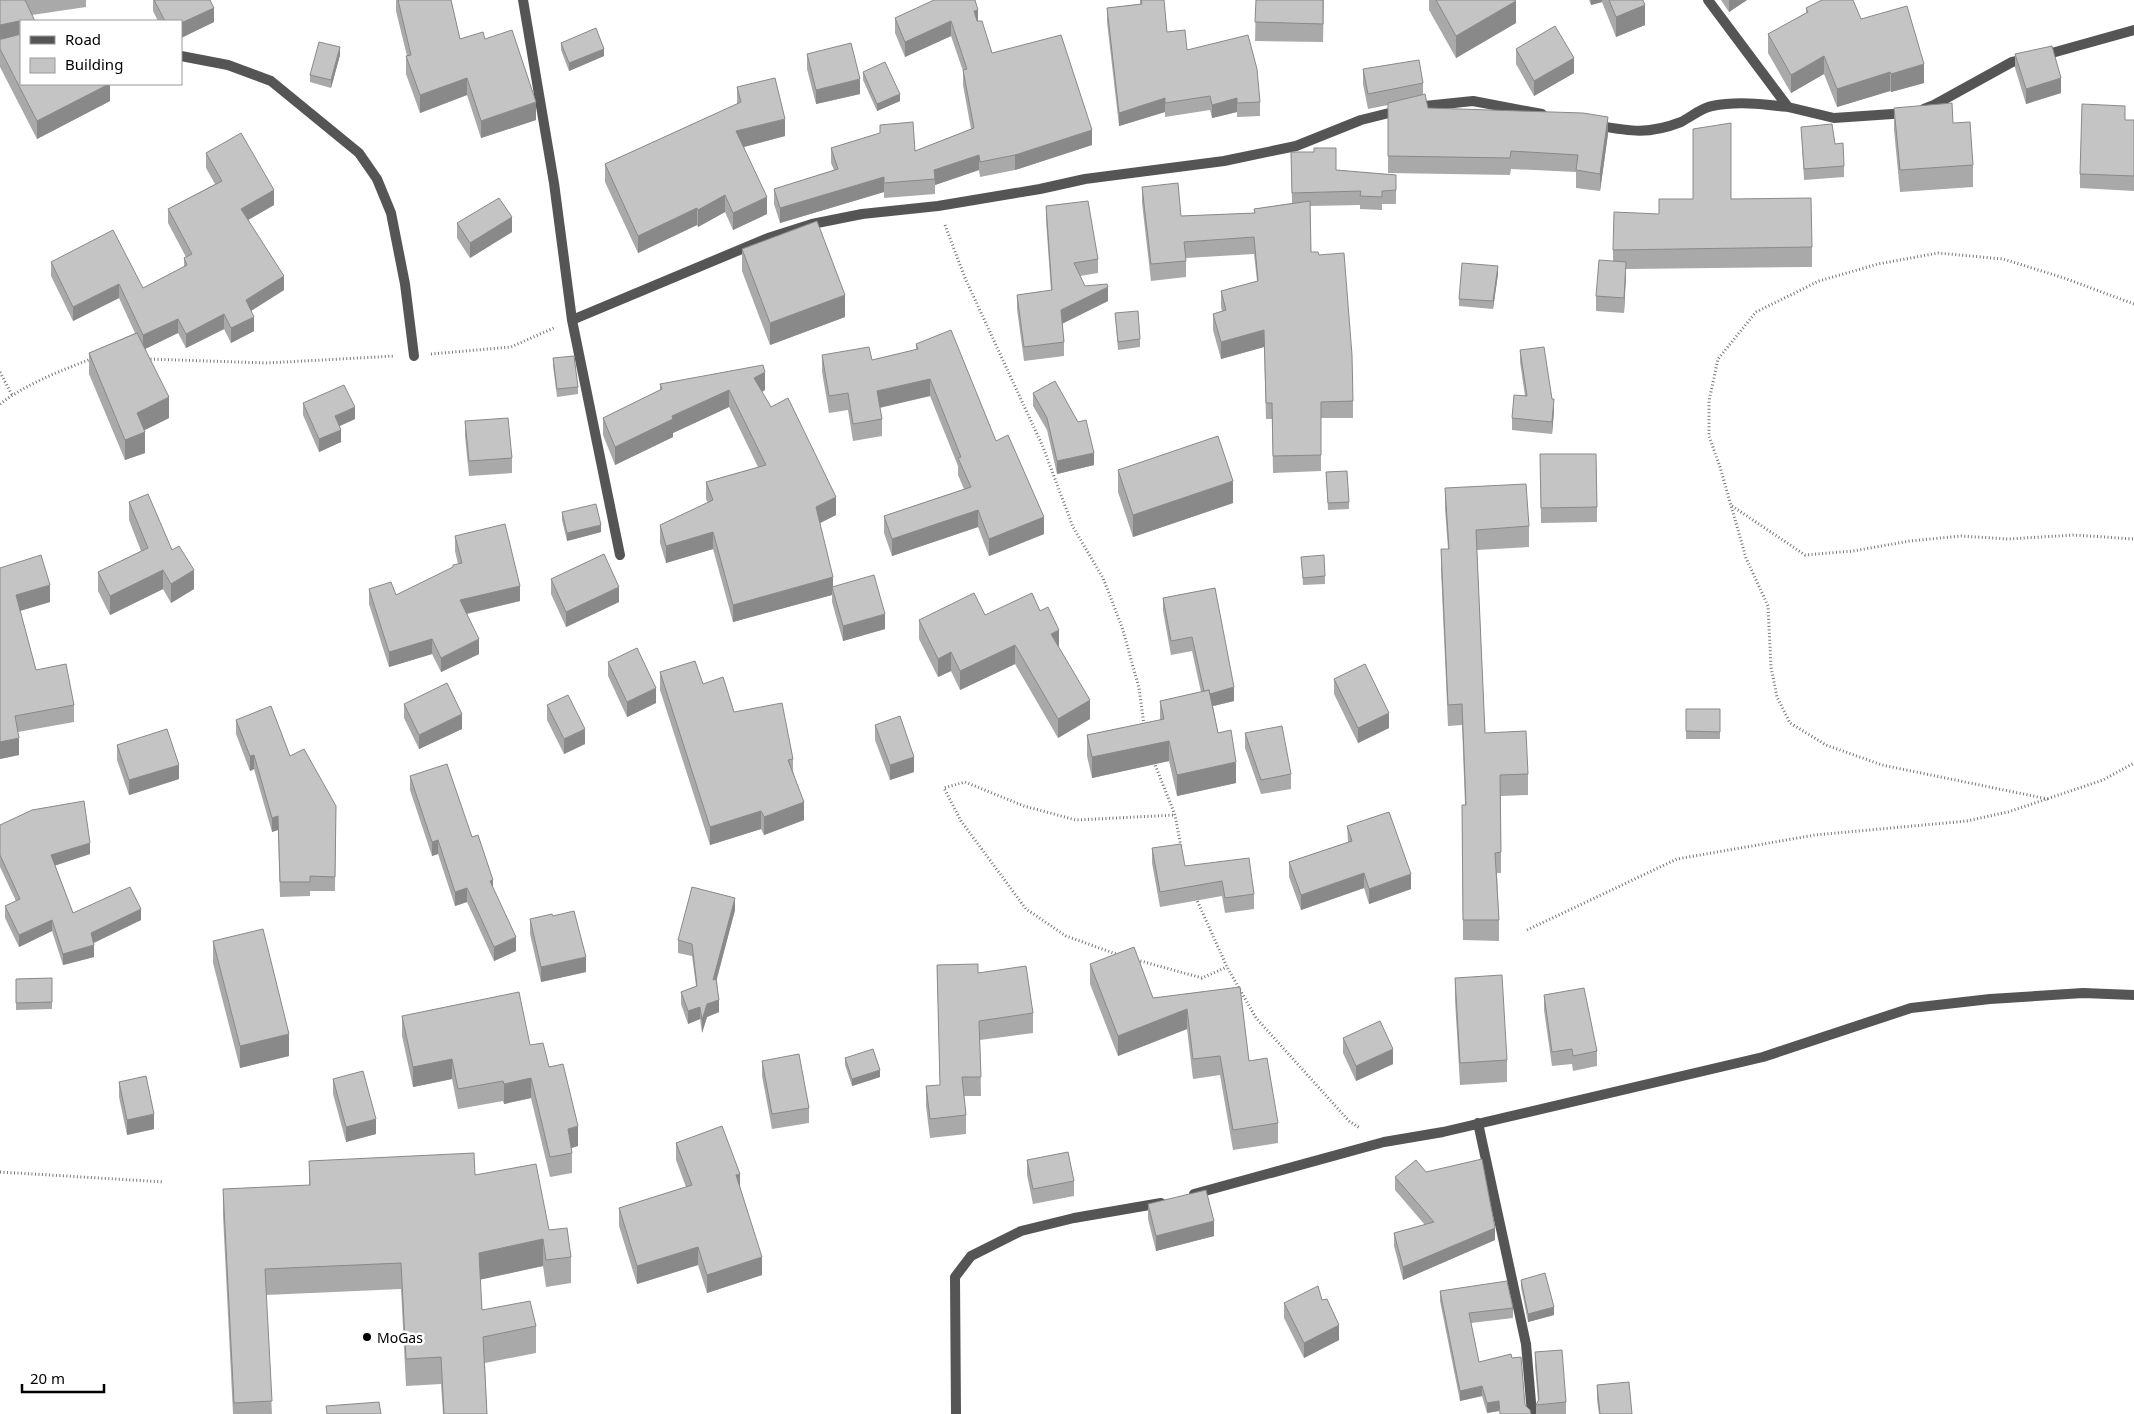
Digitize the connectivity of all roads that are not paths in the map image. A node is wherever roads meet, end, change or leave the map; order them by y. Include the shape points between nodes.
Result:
1 (523, 0) edge
2 (1708, 0) edge
3 (2134, 30) edge
4 (182, 56) edge
5 (1788, 107) junction
6 (1556, 117) edge
7 (1584, 122) edge
8 (572, 320) junction
9 (414, 356) road end
10 (620, 555) dead end
11 (2134, 995) edge
12 (1478, 1123) junction
13 (1186, 1197) edge
14 (1168, 1202) edge
15 (956, 1414) edge
16 (1532, 1414) edge

1 - 8 street via 554,183
2 - 5 street
3 - 5 street via 2012,62 1915,112 1834,118
4 - 9 street via 228,65 271,81 359,153 376,179 391,213 405,284
5 - 7 street via 1745,102 1710,106 1682,122 1631,132
6 - 8 street via 1473,101 1422,105 1361,120 1296,146 1224,162 1085,179 938,206 862,214 812,224 768,238
8 - 10 street
11 - 12 street via 2083,993 1911,1008 1763,1057
12 - 13 street via 1384,1142
12 - 16 street via 1526,1344
14 - 15 street via 1074,1218 1022,1231 971,1256 955,1277

